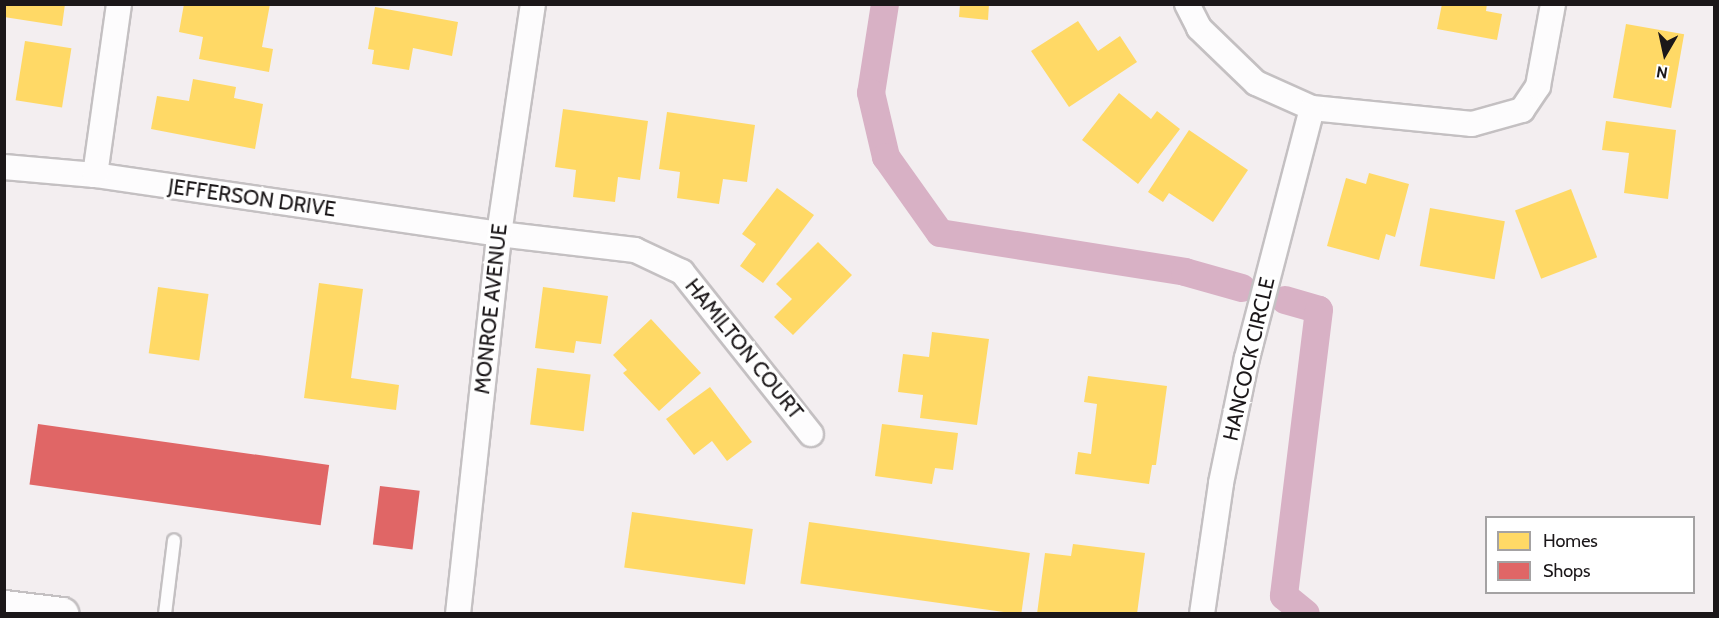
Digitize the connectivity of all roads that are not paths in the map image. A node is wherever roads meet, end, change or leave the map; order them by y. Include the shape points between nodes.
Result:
1 (119, 4) edge
2 (533, 4) edge
3 (1187, 4) edge
4 (1553, 4) edge
5 (1312, 108) junction
6 (4, 167) edge
7 (95, 175) junction
8 (499, 234) junction
9 (811, 434) dead end
10 (174, 541) dead end
11 (4, 607) edge
12 (62, 614) edge
13 (165, 614) edge
14 (458, 614) edge
15 (1202, 614) edge

1 - 7 street
2 - 8 street, MONROE AVENUE
3 - 5 street via 1198,28 1256,83
4 - 5 street via 1538,86 1522,110 1472,124
5 - 15 street, HANCOCK CIRCLE via 1247,358 1221,483
6 - 7 street, JEFFERSON DRIVE
7 - 8 street, JEFFERSON DRIVE
8 - 9 street, HAMILTON COURT via 635,250 682,272
8 - 14 street, MONROE AVENUE
10 - 13 lane
11 - 12 main road

